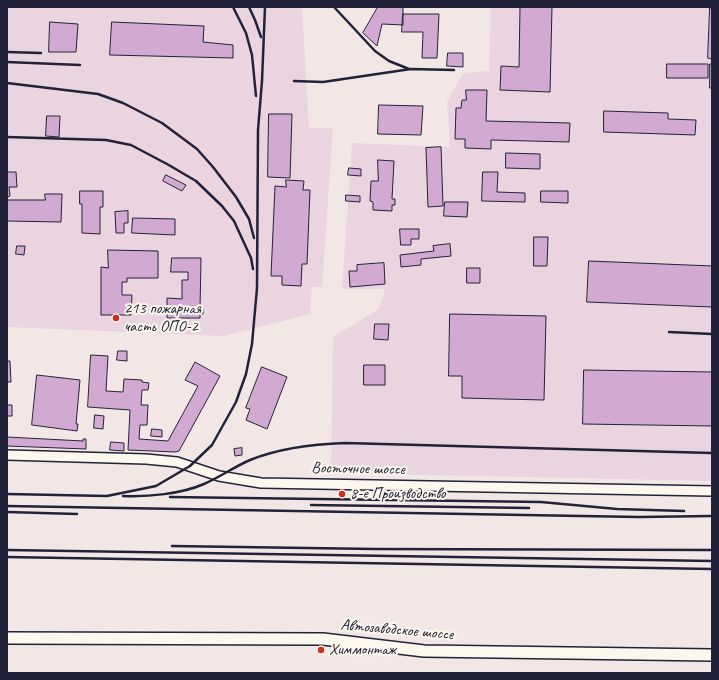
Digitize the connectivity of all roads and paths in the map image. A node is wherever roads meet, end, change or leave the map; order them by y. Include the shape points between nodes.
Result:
1 (7, 455) edge
2 (712, 490) edge
3 (7, 638) edge
4 (712, 655) edge

1 - 2 street, Восточное шоссе via 177,462 219,476 261,482
3 - 4 main road, Автозаводское шоссе via 323,639 424,651

